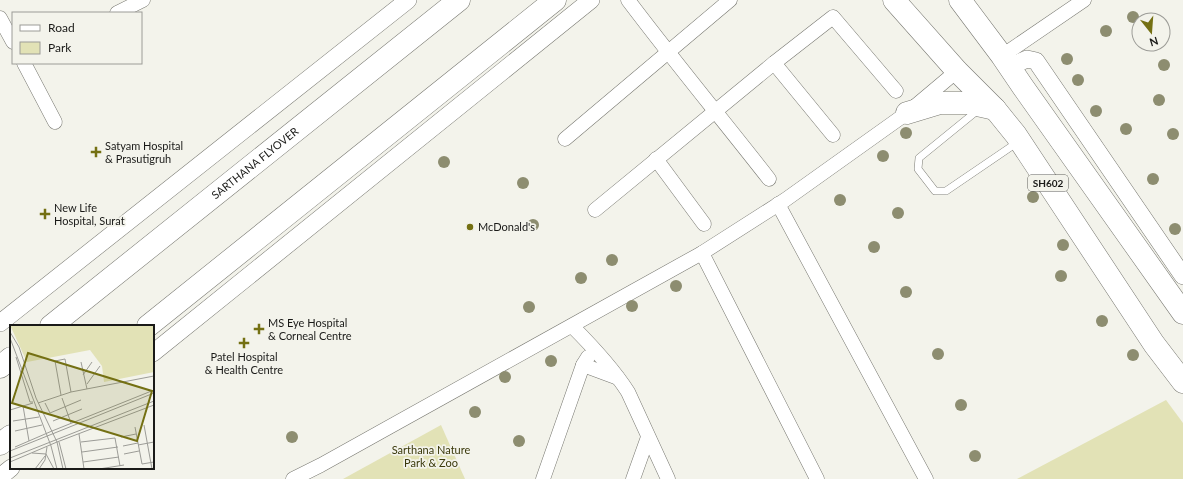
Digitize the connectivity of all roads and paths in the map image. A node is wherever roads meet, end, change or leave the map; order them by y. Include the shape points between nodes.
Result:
1 (143, 0) edge
2 (408, 0) edge
3 (459, 0) edge
4 (555, 0) edge
5 (591, 0) edge
6 (628, 0) edge
7 (730, 0) edge
8 (894, 0) edge
9 (960, 0) edge
10 (1081, 1) edge
11 (119, 12) edge
12 (0, 18) edge
13 (12, 40) edge
14 (668, 53) junction
15 (1006, 62) junction
16 (774, 63) junction
17 (25, 64) edge
18 (957, 71) junction
19 (896, 91) dead end
20 (989, 107) junction
21 (716, 111) junction
22 (907, 113) junction
23 (55, 122) dead end
24 (833, 135) dead end
25 (565, 139) dead end
26 (1020, 141) junction
27 (656, 160) junction
28 (769, 179) dead end
29 (778, 204) junction
30 (595, 210) dead end
31 (704, 224) dead end
32 (702, 253) junction
33 (1183, 276) edge
34 (1183, 313) edge
35 (0, 323) edge
36 (52, 325) edge
37 (149, 325) edge
38 (572, 326) junction
39 (594, 349) junction
40 (154, 352) edge
41 (10, 359) edge
42 (583, 365) junction
43 (0, 367) edge
44 (620, 379) junction
45 (1183, 382) edge
46 (10, 437) edge
47 (648, 437) junction
48 (0, 444) edge
49 (10, 469) edge
50 (0, 477) edge
51 (293, 479) edge
52 (543, 479) edge
53 (633, 479) edge
54 (668, 479) edge
55 (817, 479) edge
56 (926, 479) edge

1 - 11 street
2 - 35 street
3 - 36 main road, SARTHANA FLYOVER
4 - 37 main road
5 - 40 street
6 - 14 street
7 - 14 street
8 - 18 main road, SH602
9 - 15 main road, SH602
10 - 15 street
12 - 13 street
14 - 21 street
14 - 25 street
15 - 33 street via 1027,59 1036,61
15 - 34 main road, SH602
16 - 19 street via 833,17
16 - 21 street
16 - 24 street
17 - 23 street
18 - 20 main road, SH602
18 - 22 street
20 - 22 main road via 968,103 940,103
20 - 26 main road, SH602
20 - 26 lane via 919,158 918,169 935,191 946,191
21 - 27 street
21 - 28 street
22 - 29 street
26 - 45 main road, SH602 via 1154,344
27 - 30 street
27 - 31 street
29 - 32 street
29 - 56 street
32 - 38 street
32 - 55 street
38 - 39 street
38 - 51 street
39 - 42 street
39 - 44 street
41 - 43 main road
42 - 44 street
42 - 52 street
44 - 47 street
46 - 48 main road
47 - 53 street
47 - 54 street
49 - 50 street

